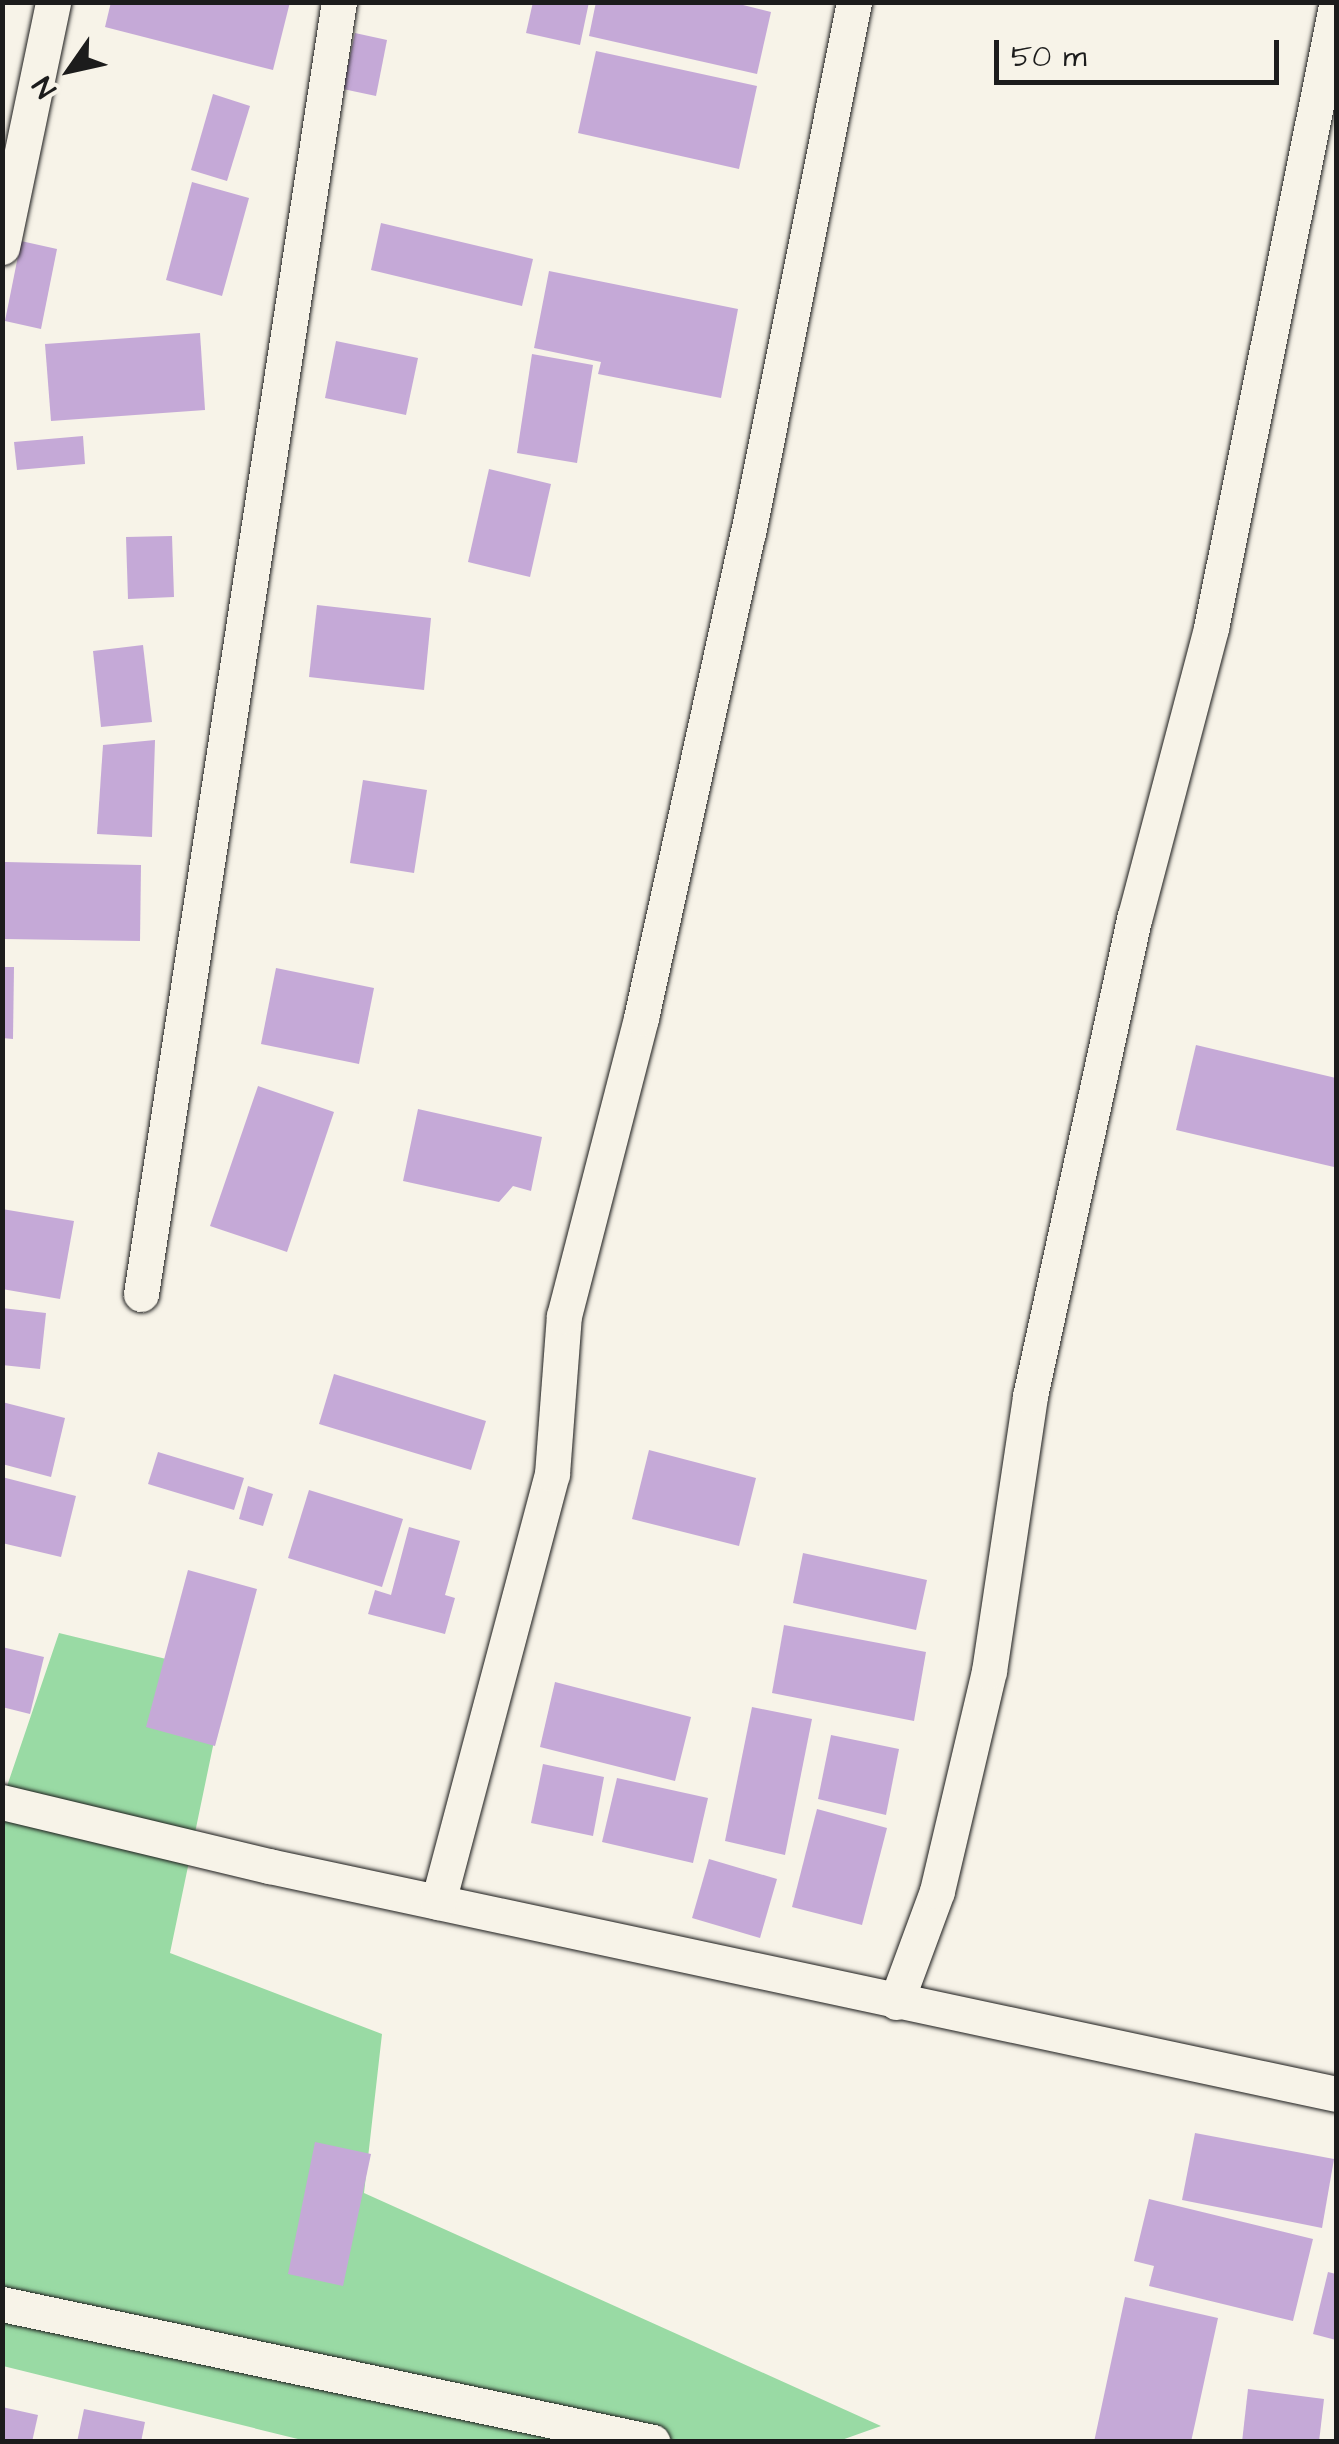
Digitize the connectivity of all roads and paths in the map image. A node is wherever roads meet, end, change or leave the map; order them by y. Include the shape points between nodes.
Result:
1 (53, 2) edge
2 (340, 2) edge
3 (854, 2) edge
4 (1336, 6) edge
5 (2, 247) edge
6 (142, 1294) dead end
7 (2, 1802) edge
8 (438, 1902) junction
9 (896, 2002) junction
10 (1336, 2094) edge
11 (2, 2304) edge
12 (653, 2442) edge

1 - 5 street
2 - 6 street
3 - 8 street via 748,533 641,1018 564,1316 552,1474
4 - 9 street via 1211,628 1136,916 1030,1396 989,1671 937,1891
7 - 8 street
8 - 9 street
9 - 10 street
11 - 12 street

